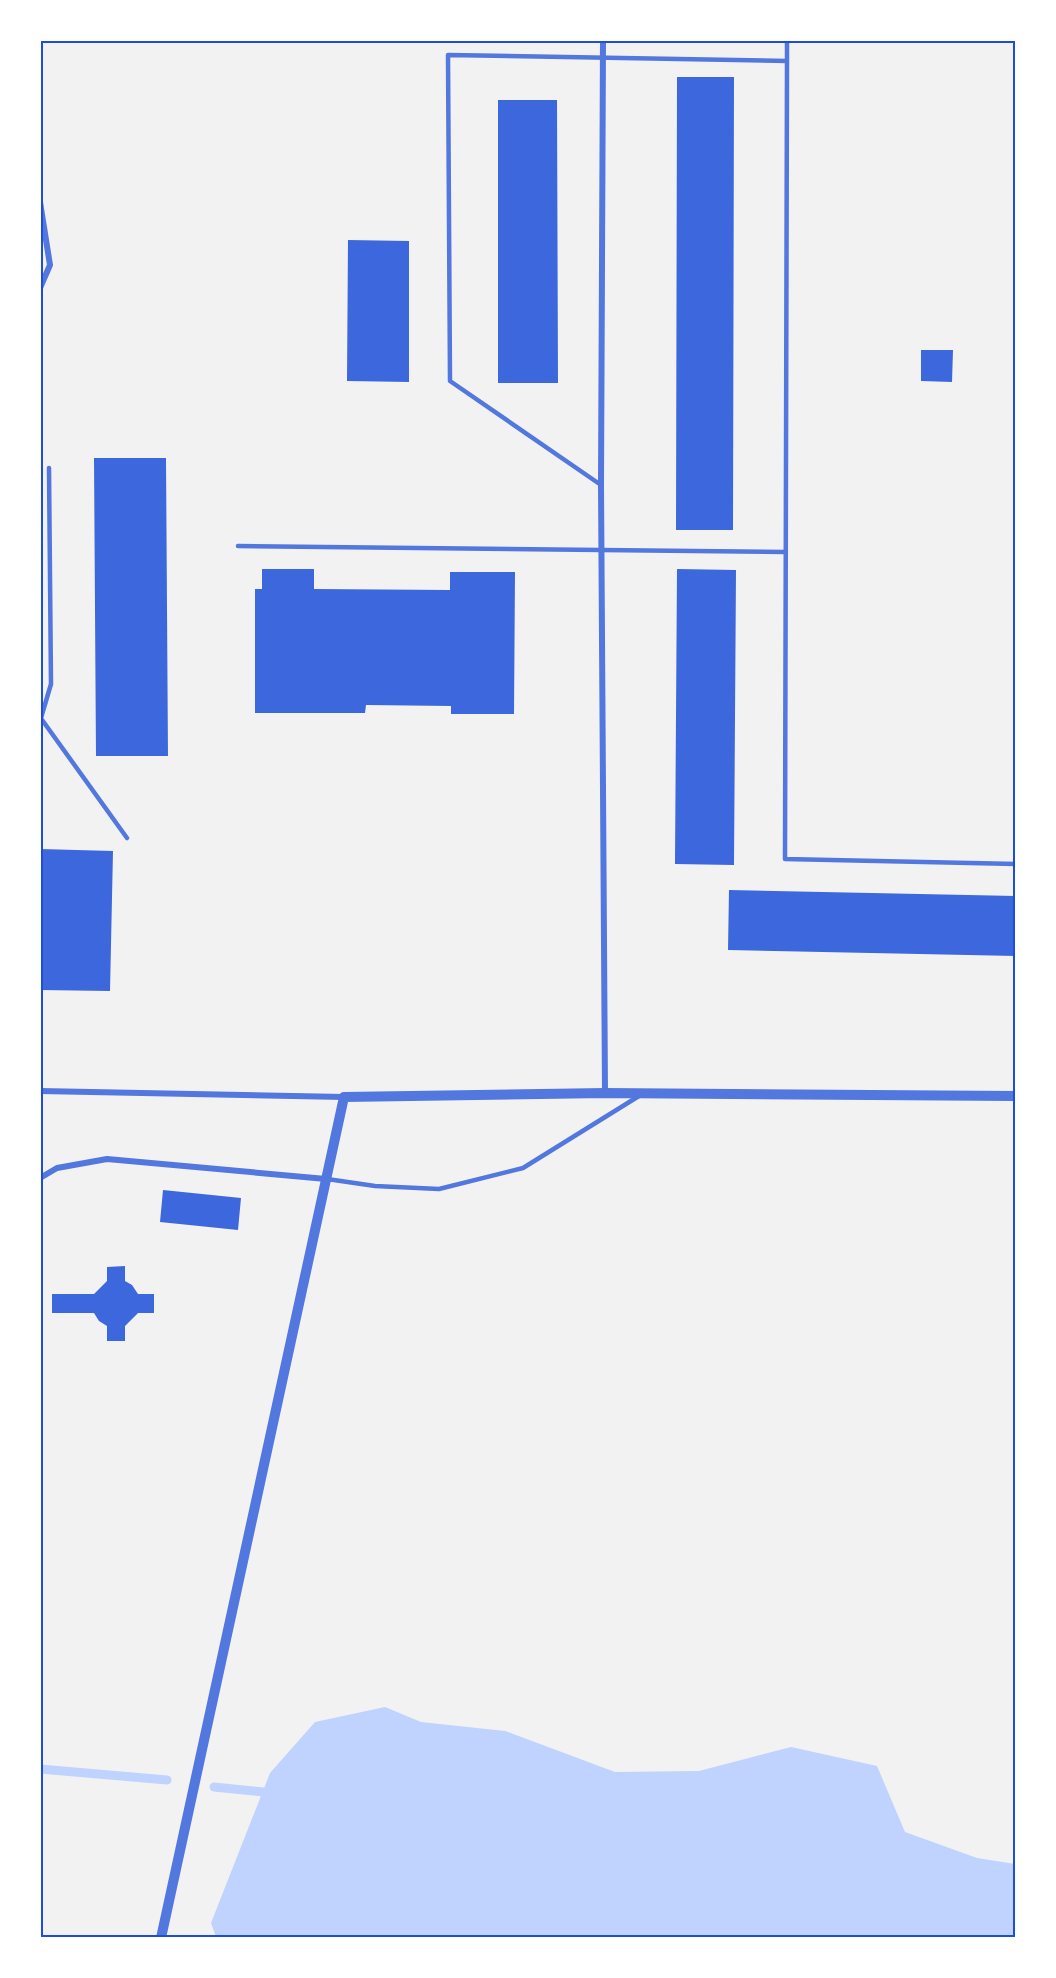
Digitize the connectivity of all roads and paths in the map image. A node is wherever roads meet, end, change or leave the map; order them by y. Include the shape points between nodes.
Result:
1 (603, 40) edge
2 (787, 40) edge
3 (603, 58) junction
4 (787, 61) junction
5 (40, 202) edge
6 (40, 288) edge
7 (50, 468) dead end
8 (601, 485) junction
9 (238, 546) dead end
10 (602, 552) junction
11 (786, 552) junction
12 (41, 717) edge
13 (128, 838) dead end
14 (1016, 864) edge
15 (40, 1091) edge
16 (604, 1092) junction
17 (644, 1093) junction
18 (1016, 1096) edge
19 (344, 1097) junction
20 (40, 1178) edge
21 (327, 1179) junction
22 (161, 1938) edge

1 - 3 street
2 - 4 lane
3 - 4 lane
3 - 8 street
3 - 8 lane via 448,56 450,381
4 - 11 lane
5 - 6 street via 50,265
7 - 12 lane via 51,684
8 - 10 street
9 - 10 lane
10 - 11 lane
10 - 16 street
11 - 14 lane via 785,860
12 - 13 lane
15 - 19 street
16 - 17 street
16 - 19 street
17 - 18 street
17 - 21 lane via 523,1168 439,1189
19 - 21 street
20 - 21 street via 57,1168 107,1160
21 - 22 street

